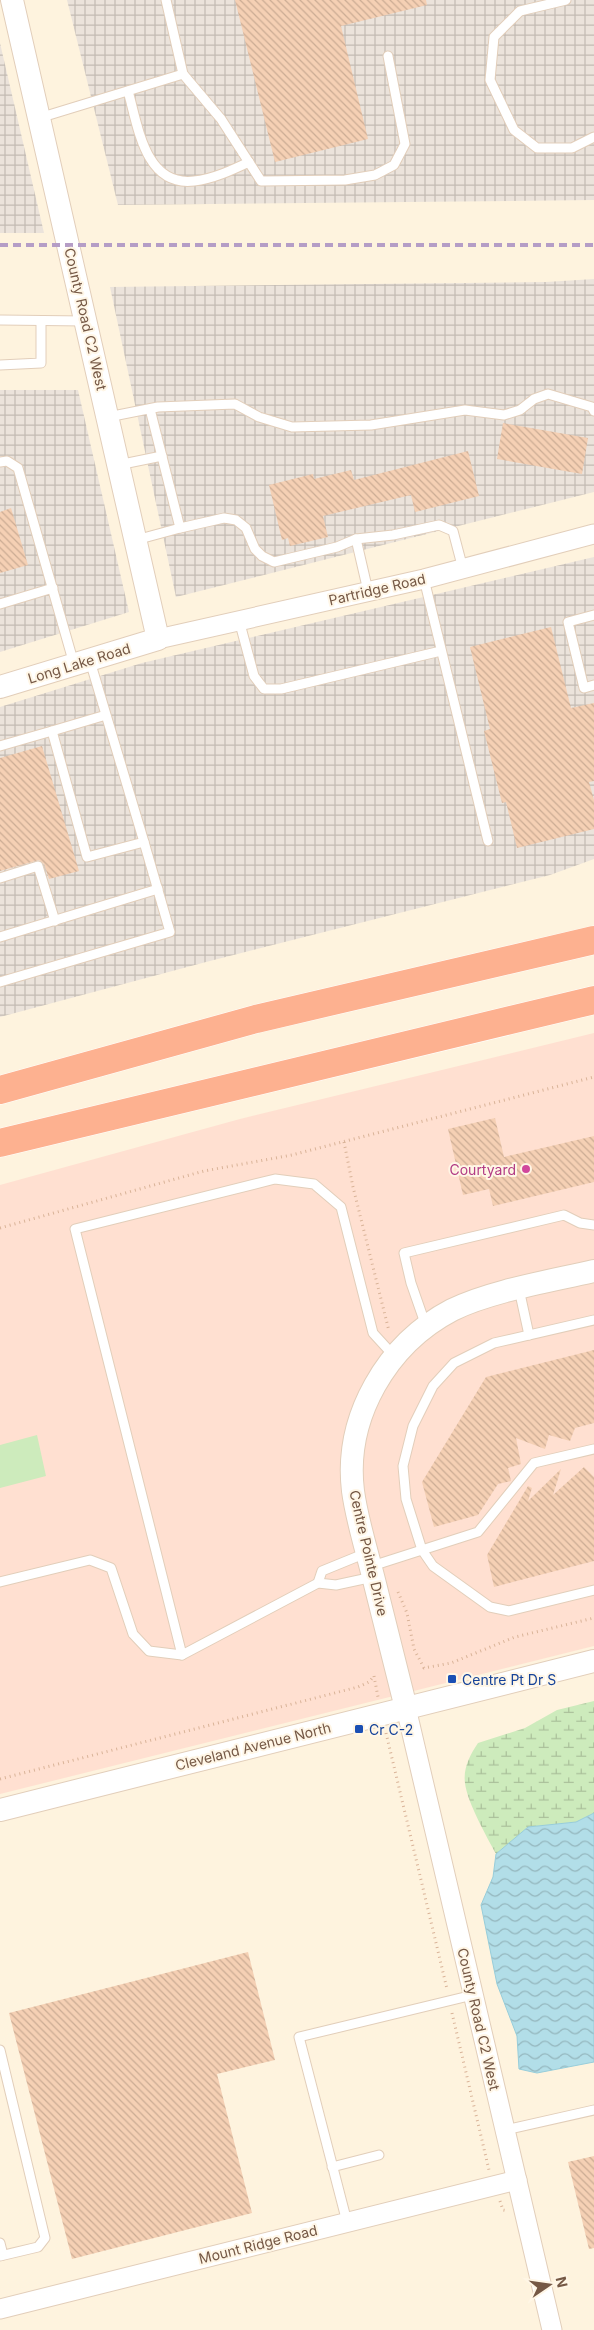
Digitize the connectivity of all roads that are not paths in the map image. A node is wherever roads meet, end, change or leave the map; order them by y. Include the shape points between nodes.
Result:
1 (12, 0) edge
2 (166, 0) edge
3 (566, 0) edge
4 (388, 56) dead end
5 (183, 74) junction
6 (128, 91) junction
7 (39, 118) junction
8 (594, 137) edge
9 (249, 162) junction
10 (0, 320) edge
11 (41, 321) junction
12 (86, 322) junction
13 (0, 365) edge
14 (150, 408) junction
15 (594, 411) edge
16 (108, 417) junction
17 (162, 456) junction
18 (0, 462) edge
19 (118, 465) junction
20 (180, 528) junction
21 (594, 534) edge
22 (356, 539) junction
23 (135, 540) junction
24 (463, 569) junction
25 (424, 579) junction
26 (52, 588) junction
27 (368, 592) junction
28 (0, 604) edge
29 (594, 615) edge
30 (239, 620) junction
31 (158, 639) junction
32 (441, 652) junction
33 (82, 662) junction
34 (594, 685) edge
35 (0, 687) edge
36 (106, 715) junction
37 (52, 731) junction
38 (0, 746) edge
39 (144, 842) junction
40 (488, 842) dead end
41 (0, 878) edge
42 (158, 889) junction
43 (54, 920) junction
44 (0, 937) edge
45 (594, 940) edge
46 (0, 982) edge
47 (594, 1000) edge
48 (0, 1090) edge
49 (0, 1144) edge
50 (594, 1225) edge
51 (594, 1271) edge
52 (520, 1289) junction
53 (594, 1320) edge
54 (426, 1326) junction
55 (529, 1335) junction
56 (394, 1356) junction
57 (594, 1449) edge
58 (422, 1550) junction
59 (375, 1564) junction
60 (0, 1582) edge
61 (318, 1582) junction
62 (594, 1590) edge
63 (182, 1655) junction
64 (594, 1661) edge
65 (406, 1708) junction
66 (0, 1810) edge
67 (473, 1995) junction
68 (0, 2050) edge
69 (594, 2110) edge
70 (505, 2130) junction
71 (379, 2155) dead end
72 (332, 2167) junction
73 (517, 2180) junction
74 (347, 2222) junction
75 (0, 2243) edge
76 (2, 2256) edge
77 (0, 2309) edge
78 (552, 2330) edge

1 - 7 street, County Road C2 West
2 - 5 lane
3 - 8 lane via 520,11 494,37 490,80 514,130 537,148 572,148
4 - 9 lane via 404,144 394,165 375,175 345,180 261,181
5 - 6 lane
5 - 9 lane via 221,119
6 - 7 lane
6 - 9 lane via 146,152 157,170 174,180 194,182
7 - 12 street, County Road C2 West
10 - 11 lane
11 - 12 lane
11 - 13 lane via 41,363
12 - 16 street, County Road C2 West
14 - 15 lane via 235,404 259,417 292,427 371,425 465,410 504,415 548,394 592,407
14 - 16 lane
14 - 17 lane
16 - 19 street, County Road C2 West
17 - 19 lane
17 - 20 lane
18 - 26 lane via 8,461 18,468
19 - 23 street, County Road C2 West
20 - 22 lane via 224,518 236,520 246,528 256,550 274,562 337,548
20 - 23 lane
21 - 24 street, Partridge Road
22 - 24 lane via 439,525 453,531
22 - 27 lane
23 - 31 street, County Road C2 West
24 - 25 street, Partridge Road
25 - 27 street, Partridge Road
25 - 32 lane
26 - 28 lane
26 - 33 lane
27 - 30 street, Partridge Road
29 - 34 lane via 568,622 584,688
30 - 31 street, Partridge Road
30 - 32 lane via 254,676 264,689 281,689
31 - 33 street, Long Lake Road
32 - 40 lane
33 - 35 street, Long Lake Road
33 - 36 lane
36 - 37 lane
36 - 39 lane
37 - 38 lane
37 - 39 lane via 87,857
39 - 42 lane
41 - 43 lane via 38,866
42 - 43 lane
42 - 46 lane via 170,932
43 - 44 lane
45 - 48 highway via 256,1019
47 - 49 highway
50 - 54 lane via 564,1216 404,1253 410,1283
51 - 52 street, Centre Pointe Drive
52 - 54 street, Centre Pointe Drive via 453,1310
52 - 55 lane
53 - 55 lane
54 - 56 street, Centre Pointe Drive
55 - 58 lane via 494,1343 454,1364 433,1386 413,1426 403,1466 406,1498
56 - 59 street, Centre Pointe Drive via 373,1387 354,1440 353,1490
56 - 63 lane via 374,1334 341,1207 314,1184 275,1179 75,1229
57 - 58 lane via 534,1463 478,1532
58 - 59 lane
58 - 62 lane via 433,1566 490,1606 508,1610
59 - 61 lane via 336,1585
59 - 61 lane via 322,1571
59 - 65 street, Centre Pointe Drive
60 - 63 lane via 90,1560 111,1568 133,1634 149,1650
61 - 63 lane
64 - 65 street, Cleveland Avenue North
65 - 66 street, Cleveland Avenue North
65 - 67 street, County Road C2 West
67 - 70 street, County Road C2 West
67 - 72 lane via 300,2037
68 - 76 lane via 45,2238 38,2247
69 - 70 lane
70 - 73 street, County Road C2 West
71 - 72 lane
72 - 74 lane
73 - 74 street, Mount Ridge Road
73 - 78 street, County Road C2 West
74 - 77 street, Mount Ridge Road
75 - 76 lane

